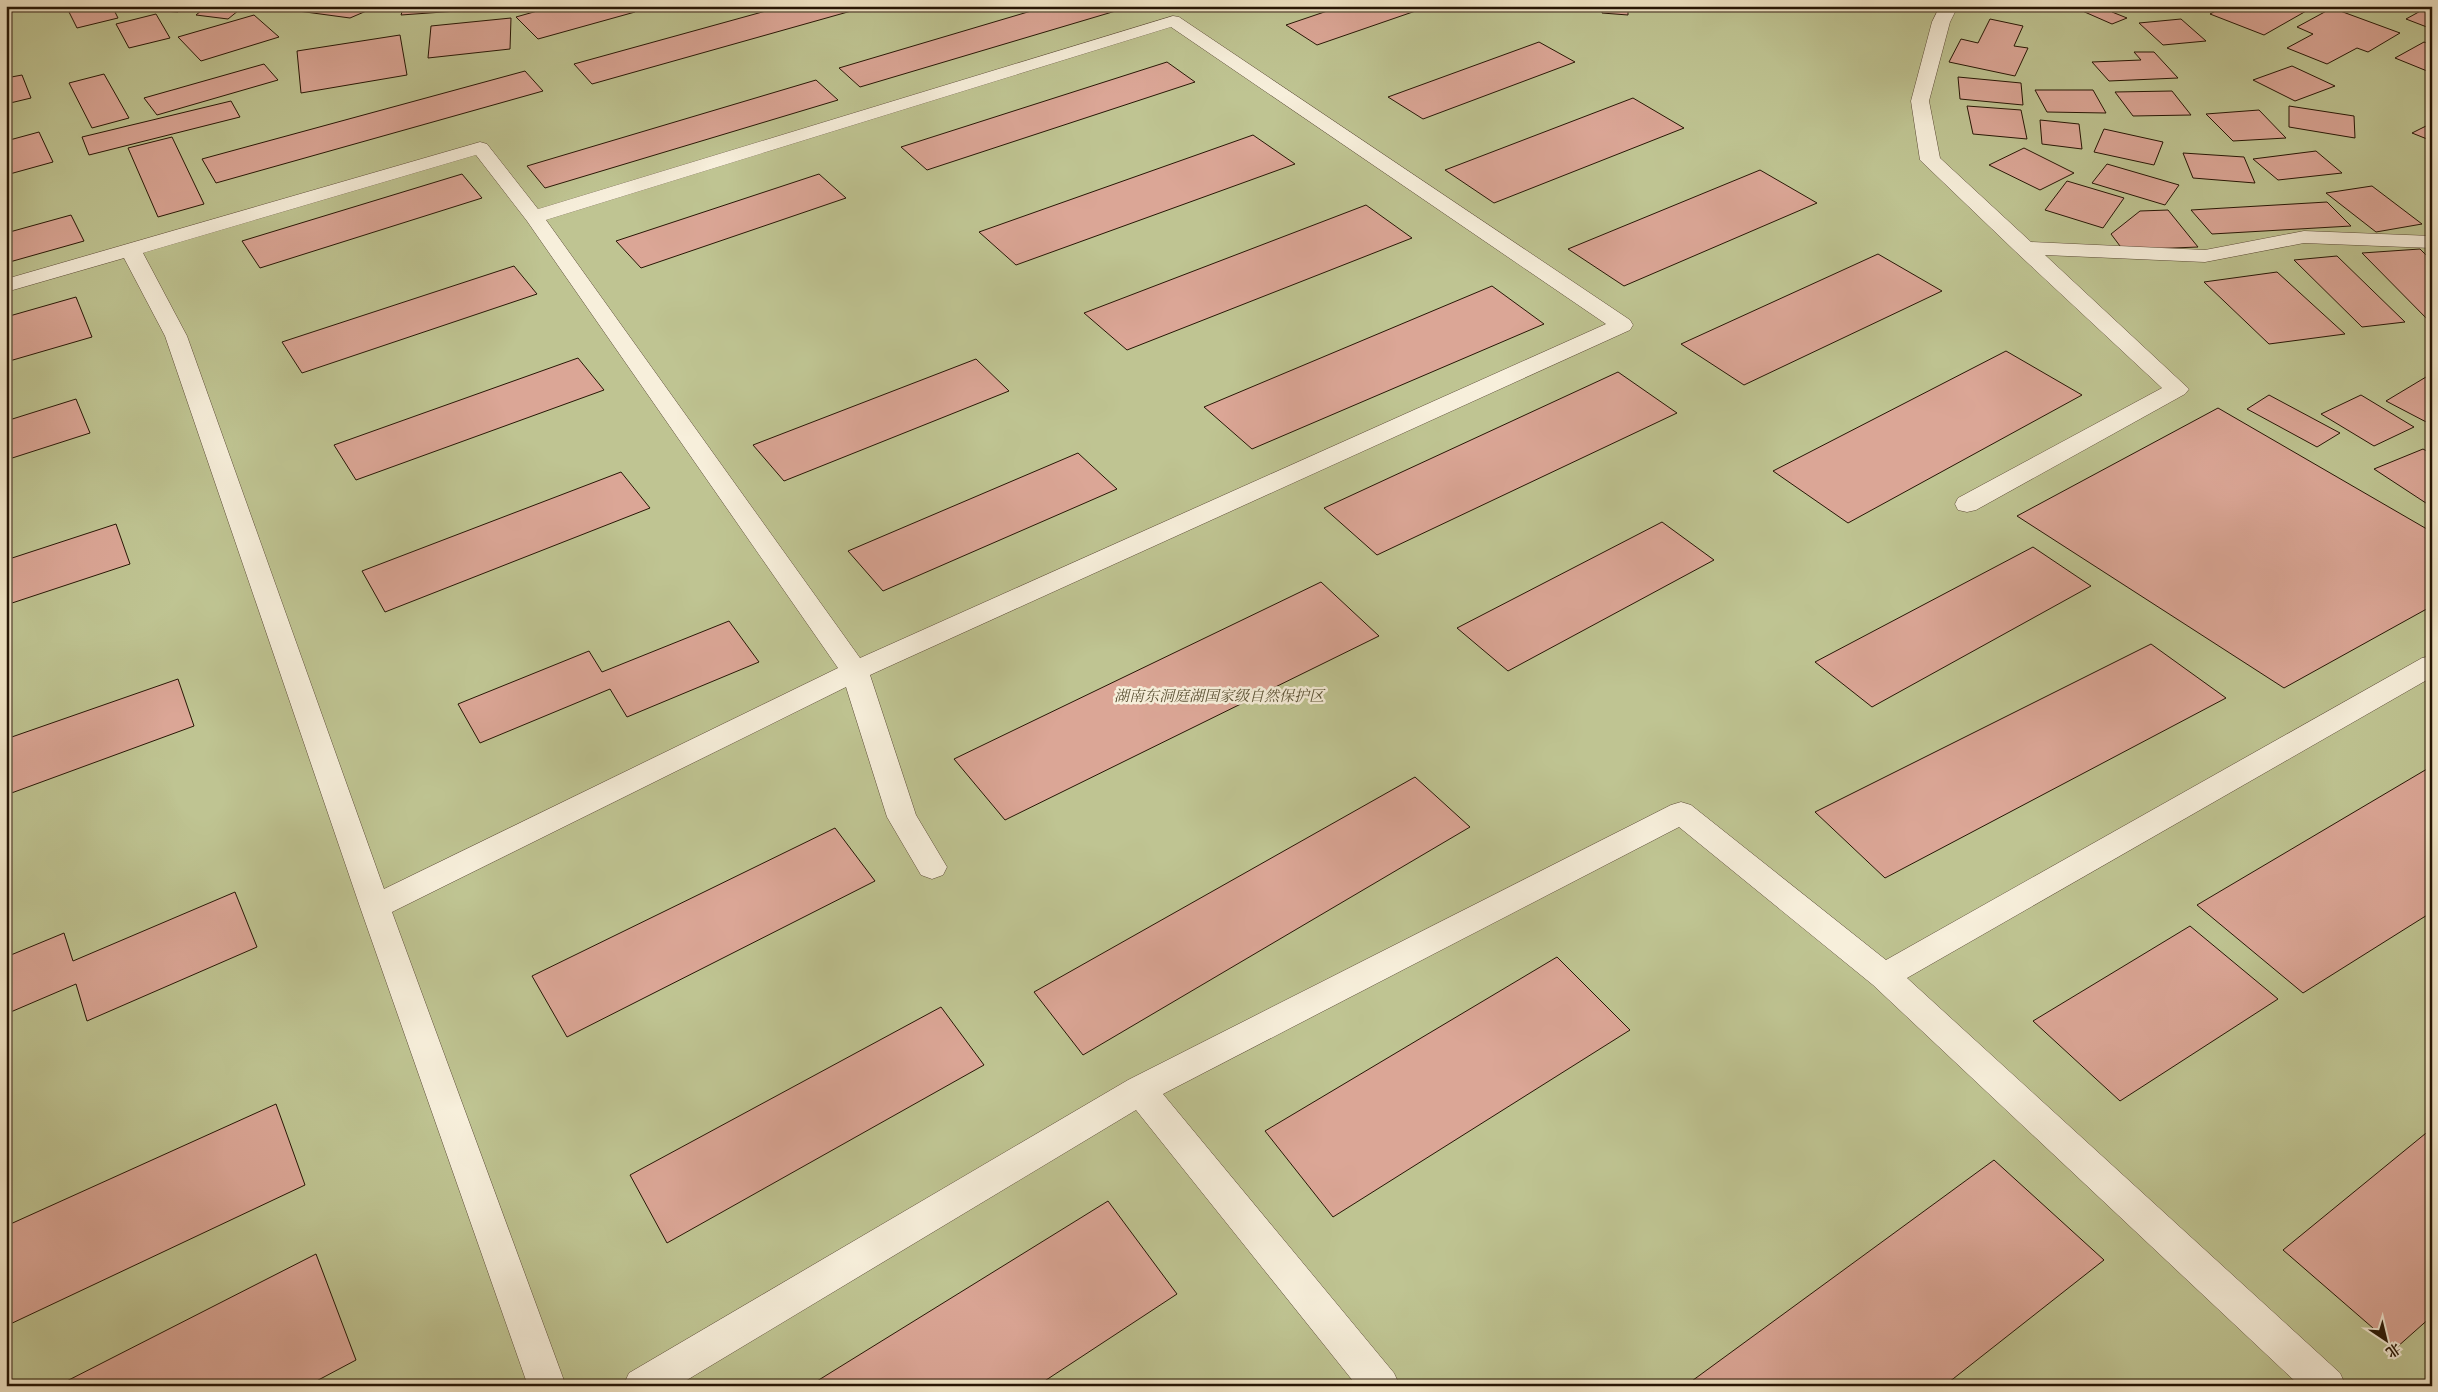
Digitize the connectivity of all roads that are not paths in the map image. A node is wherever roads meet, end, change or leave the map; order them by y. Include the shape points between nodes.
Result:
1 (1949, 6) edge
2 (534, 218) junction
3 (2432, 242) edge
4 (2023, 248) junction
5 (131, 251) junction
6 (6, 286) edge
7 (1967, 504) dead end
8 (2432, 665) edge
9 (855, 671) junction
10 (932, 867) dead end
11 (375, 907) junction
12 (1884, 976) junction
13 (1140, 1090) junction
14 (547, 1386) edge
15 (642, 1386) edge
16 (1381, 1386) edge
17 (2327, 1386) edge

1 - 4 street via 1941,22 1920,101 1930,160
2 - 5 street via 480,148
2 - 9 street
2 - 9 street via 1173,21 1622,325
3 - 4 street via 2304,237 2205,256
4 - 7 street via 2177,390
5 - 6 street
5 - 11 street via 176,336
8 - 12 street
9 - 10 street via 902,817
9 - 11 street
11 - 14 street
12 - 13 street via 1681,813
12 - 17 street
13 - 15 street
13 - 16 street

